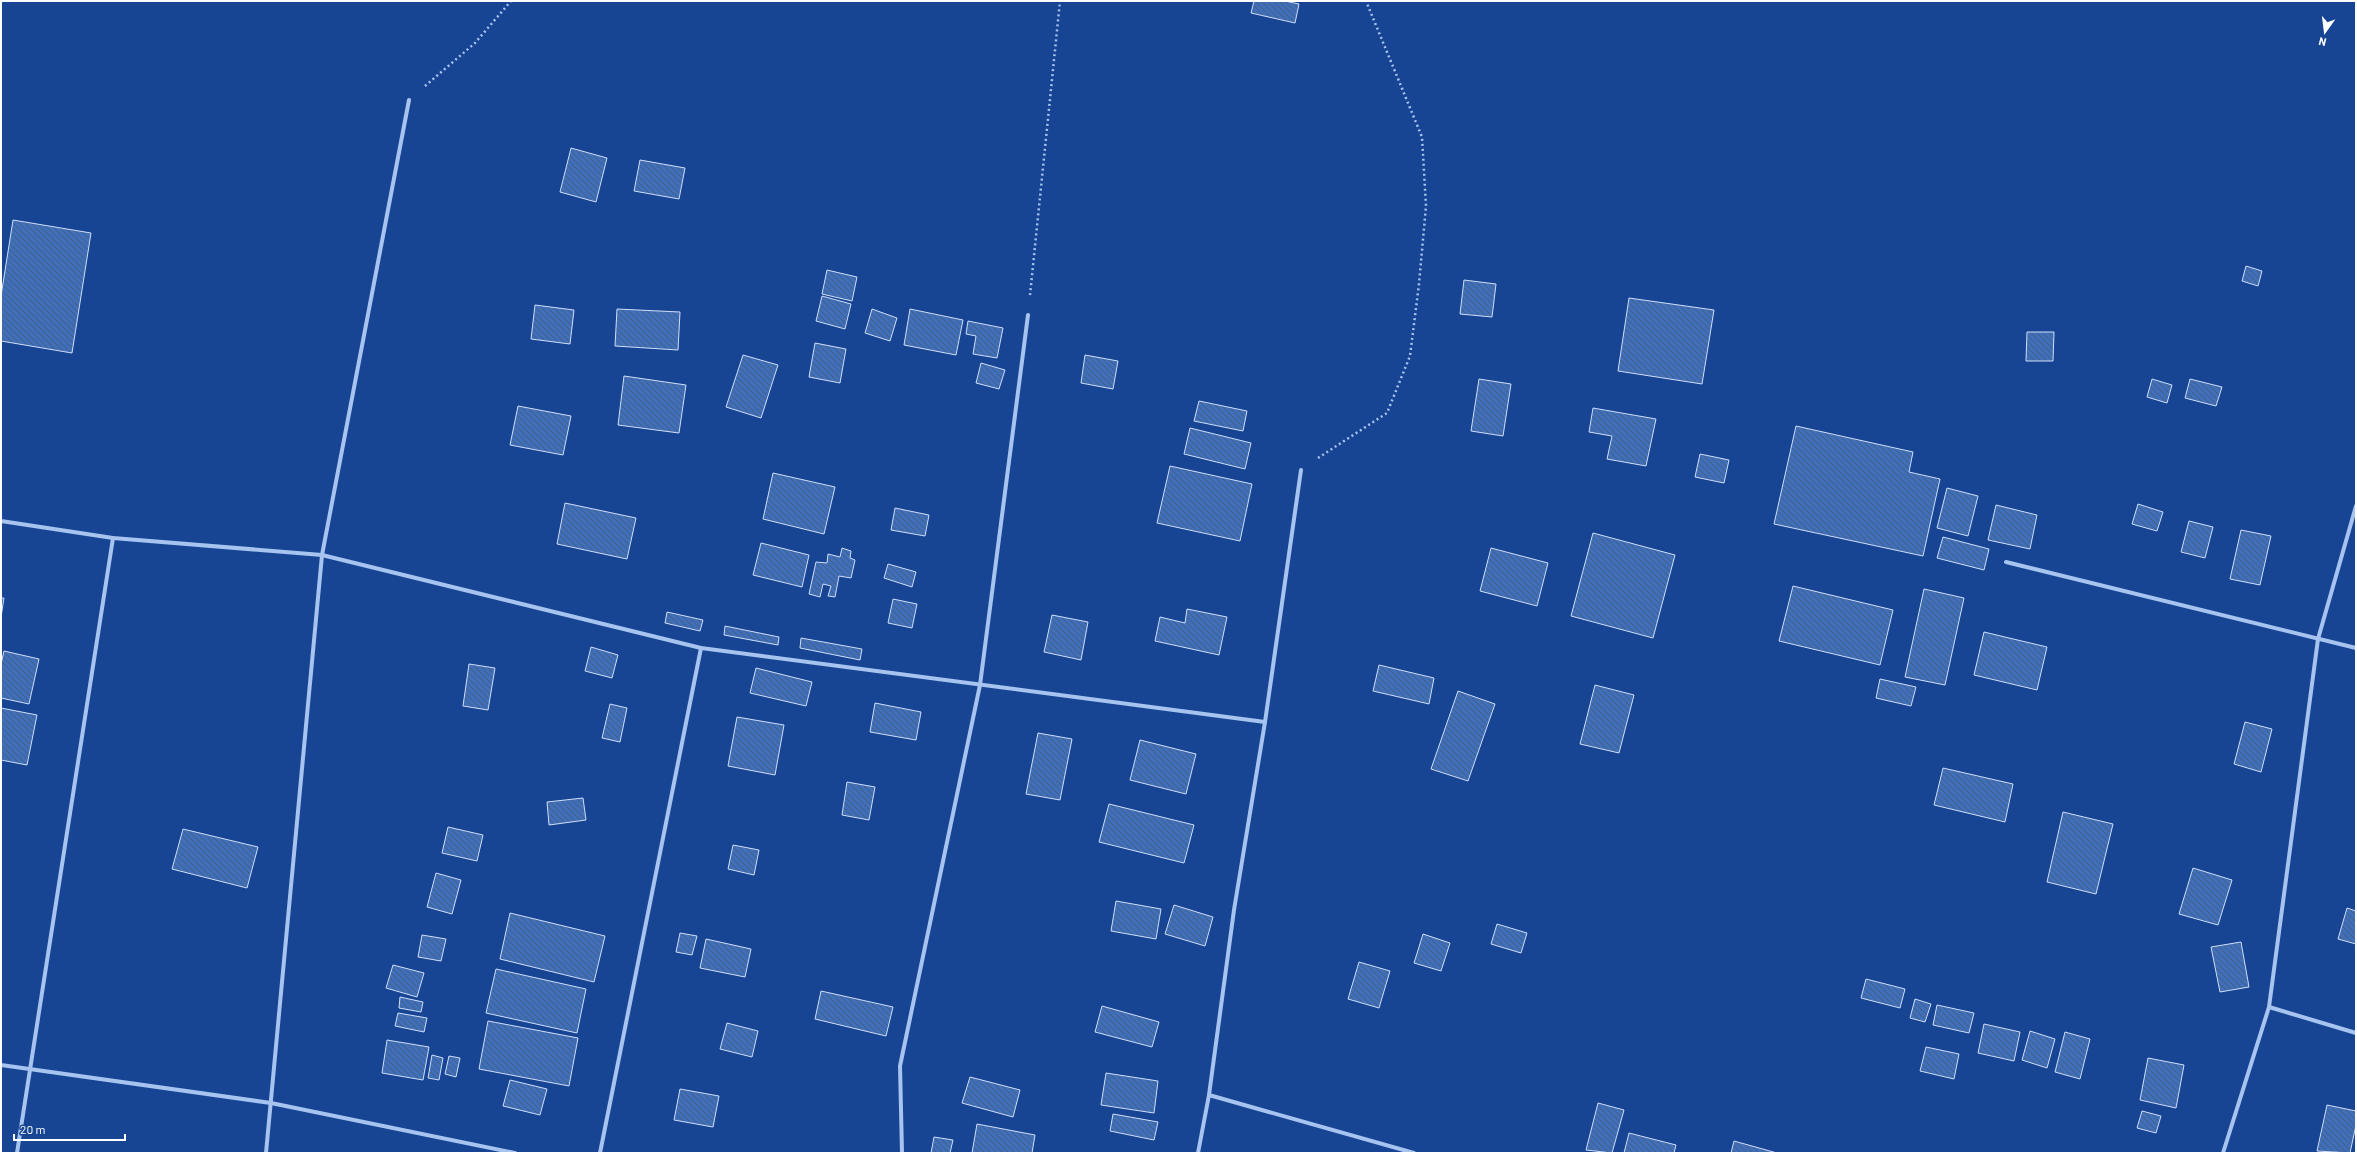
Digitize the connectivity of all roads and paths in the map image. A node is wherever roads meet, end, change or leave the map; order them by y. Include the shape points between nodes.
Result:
1 (510, 1) edge
2 (1060, 1) edge
3 (1366, 1) edge
4 (409, 100) joint
5 (1028, 316) joint
6 (1301, 470) joint
7 (2356, 506) edge
8 (1, 521) edge
9 (113, 538) junction
10 (322, 555) junction
11 (2006, 562) dead end
12 (2318, 639) junction
13 (700, 648) junction
14 (2356, 648) edge
15 (980, 685) junction
16 (1266, 722) junction
17 (2268, 1007) junction
18 (2356, 1033) edge
19 (1, 1065) edge
20 (30, 1070) junction
21 (1209, 1094) junction
22 (271, 1103) junction
23 (17, 1153) edge
24 (266, 1153) edge
25 (515, 1153) edge
26 (600, 1153) edge
27 (902, 1153) edge
28 (1198, 1153) edge
29 (1414, 1153) edge
30 (2223, 1153) edge

1 - 4 path via 475,43
2 - 5 path
3 - 6 path via 1422,137 1426,206 1410,356 1387,413
4 - 10 street
5 - 15 street
6 - 16 street
7 - 12 street
8 - 9 street
9 - 10 street
9 - 20 street
10 - 13 street
10 - 22 street
11 - 12 street
12 - 14 street
12 - 17 street
13 - 15 street
13 - 26 street
15 - 16 street
15 - 27 street via 900,1066
16 - 21 street via 1233,918
17 - 18 street
17 - 30 street
19 - 20 street
20 - 22 street
20 - 23 street
21 - 28 street
21 - 29 street
22 - 24 street
22 - 25 street

